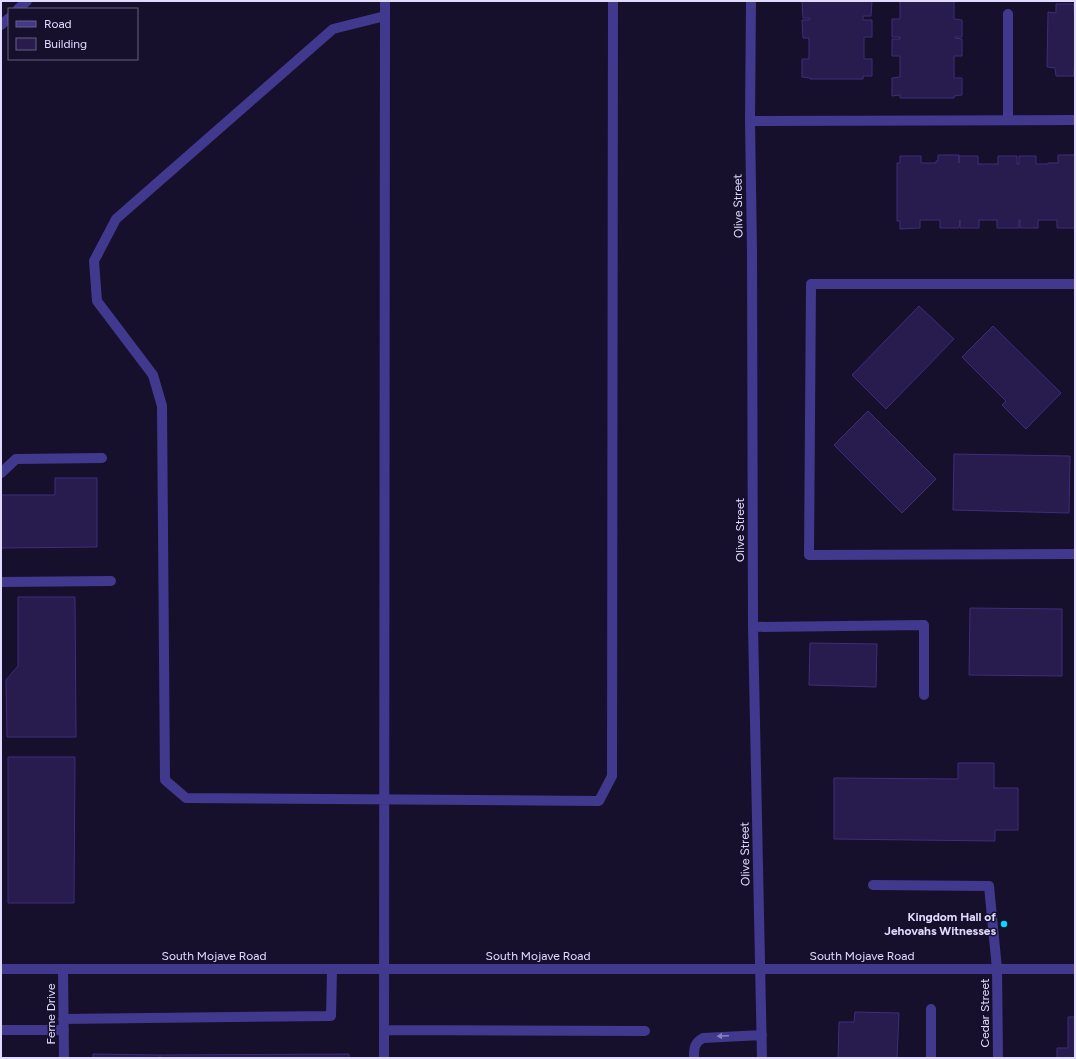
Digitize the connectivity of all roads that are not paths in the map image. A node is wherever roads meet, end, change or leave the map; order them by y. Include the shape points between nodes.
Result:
1 (27, 1) edge
2 (385, 1) edge
3 (613, 1) edge
4 (751, 1) edge
5 (19, 8) edge
6 (1008, 14) dead end
7 (385, 16) junction
8 (1008, 120) junction
9 (1075, 120) edge
10 (750, 121) junction
11 (1075, 284) edge
12 (102, 458) dead end
13 (1, 473) edge
14 (1075, 554) edge
15 (111, 581) dead end
16 (1, 582) edge
17 (753, 627) junction
18 (924, 695) dead end
19 (384, 800) junction
20 (873, 885) dead end
21 (1, 969) edge
22 (63, 969) junction
23 (332, 969) junction
24 (383, 969) junction
25 (760, 969) junction
26 (998, 969) junction
27 (1075, 969) edge
28 (931, 1009) dead end
29 (63, 1019) junction
30 (1, 1030) edge
31 (64, 1030) junction
32 (384, 1030) junction
33 (645, 1031) dead end
34 (762, 1035) junction
35 (64, 1058) edge
36 (384, 1058) edge
37 (694, 1058) edge
38 (762, 1058) edge
39 (931, 1058) edge
40 (998, 1058) edge

1 - 5 street
2 - 7 street
3 - 19 street via 612,776 598,801
4 - 10 street, Olive Street
6 - 8 street
7 - 19 street
7 - 19 street via 333,28 116,219 94,261 97,301 153,375 162,406 165,780 186,798
8 - 9 street
8 - 10 street
10 - 17 street, Olive Street
11 - 14 street via 811,284 809,555
12 - 13 street via 16,459
15 - 16 street
17 - 18 street via 924,626
17 - 25 street, Olive Street
19 - 24 street
20 - 26 street, Cedar Street via 989,886
21 - 22 street, South Mojave Road
22 - 23 street, South Mojave Road
22 - 29 street, Ferne Drive
23 - 24 street, South Mojave Road
23 - 29 street via 331,1016
24 - 25 street, South Mojave Road
24 - 32 street
25 - 26 street, South Mojave Road
25 - 34 street, Olive Street
26 - 27 street, South Mojave Road
26 - 40 street, Cedar Street
28 - 39 street
29 - 31 street, Ferne Drive
30 - 31 street
31 - 35 street, Ferne Drive
32 - 33 street
32 - 36 street
34 -> 37 street via 703,1038 696,1043
34 - 38 street, Olive Street

